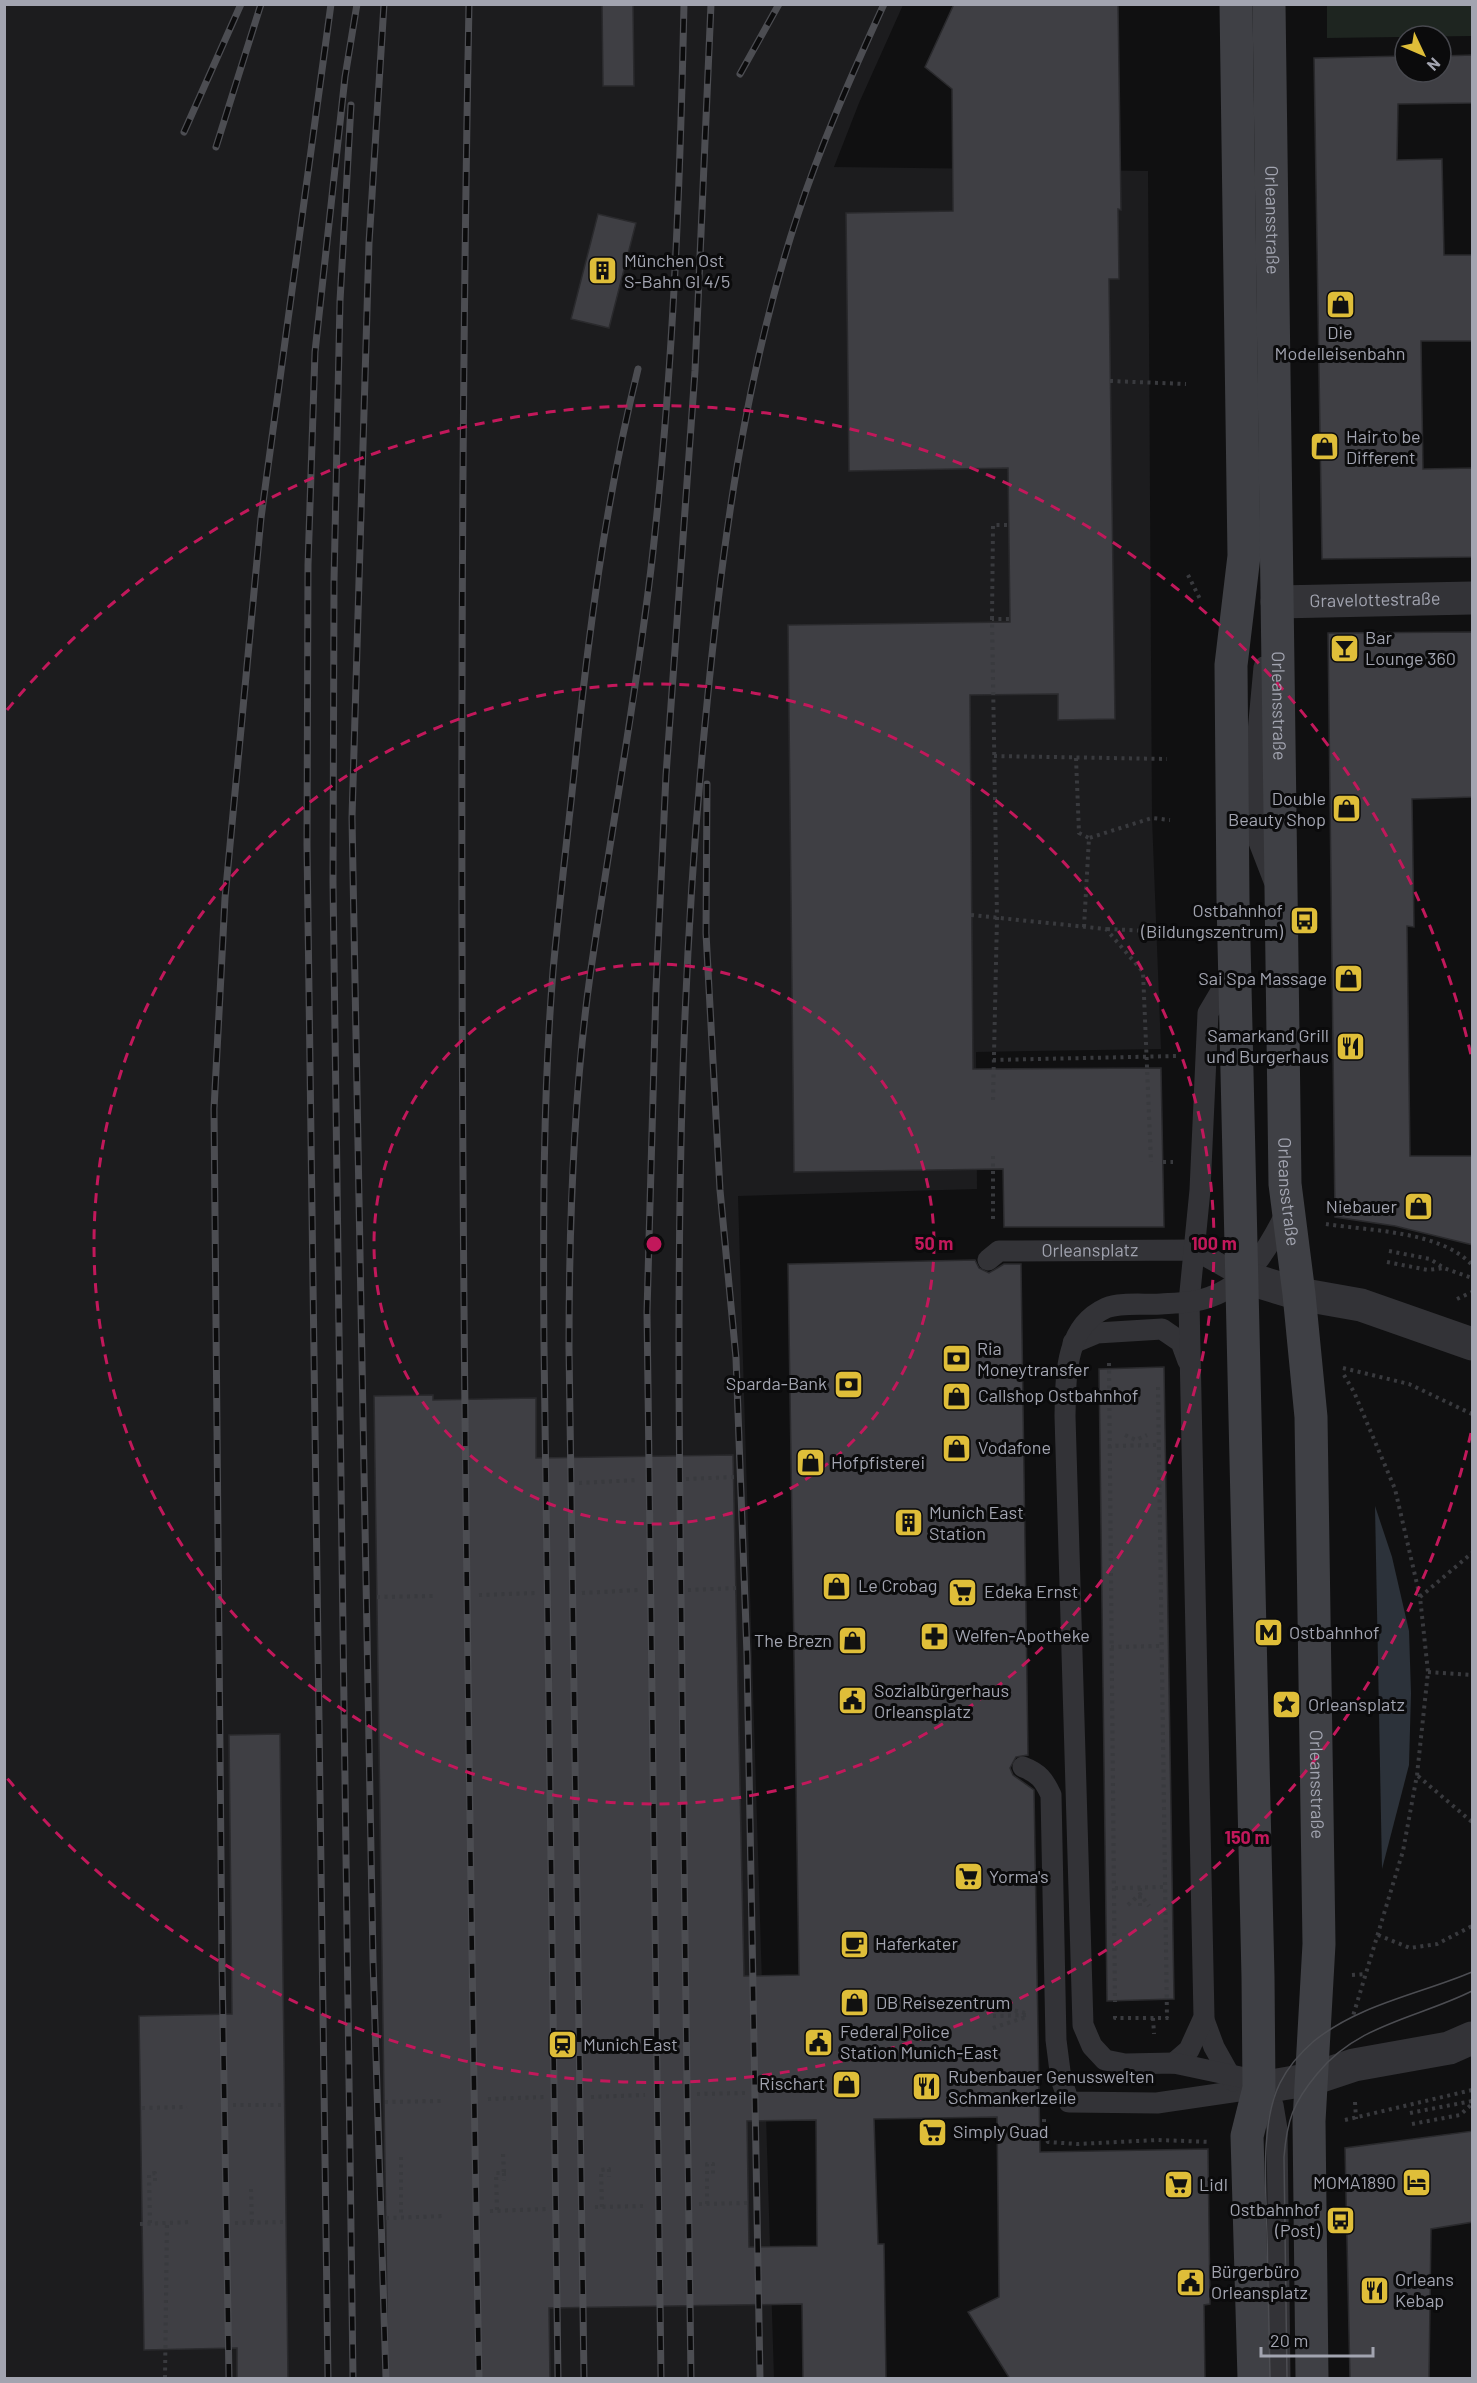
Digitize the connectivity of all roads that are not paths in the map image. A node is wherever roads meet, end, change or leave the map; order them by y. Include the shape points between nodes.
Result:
1 (1236, 4) edge
2 (1254, 4) edge
3 (1269, 4) edge
4 (1473, 598) edge
5 (1260, 604) junction
6 (1234, 969) junction
7 (1288, 1210) junction
8 (1195, 1250) junction
9 (988, 1260) dead end
10 (1243, 1276) junction
11 (1299, 1294) junction
12 (1190, 1302) junction
13 (1073, 1343) junction
14 (1473, 1344) edge
15 (1191, 1370) junction
16 (1023, 1767) dead end
17 (1204, 2020) junction
18 (1473, 2038) edge
19 (1174, 2063) junction
20 (1312, 2079) junction
21 (1242, 2085) junction
22 (1254, 2379) edge
23 (1280, 2379) edge
24 (1312, 2379) edge

1 - 5 main road, Orleansstraße via 1244,556
2 - 5 lane
3 - 5 main road, Orleansstraße
4 - 5 street, Gravelottestraße
5 - 6 main road, Orleansstraße via 1231,665
5 - 7 main road, Orleansstraße via 1280,898
6 - 8 lane via 1208,1013
6 - 10 main road, Orleansstraße
7 - 10 lane via 1272,1240
7 - 11 main road, Orleansstraße
8 - 9 lane, Orleansplatz via 999,1251
8 - 10 lane, Orleansplatz
8 - 12 lane
10 - 11 street, Orleansplatz
10 - 12 lane via 1211,1297
10 - 21 main road, Orleansstraße
11 - 14 street, Orleansplatz via 1361,1305
11 - 20 main road, Orleansstraße via 1311,1417 1319,1944
12 - 13 lane via 1108,1307 1088,1320
12 - 15 lane
13 - 15 lane via 1097,1333 1162,1329 1181,1342
13 - 19 lane via 1067,1363 1065,1416 1083,2025 1092,2046 1105,2060 1125,2064
15 - 17 lane
16 - 21 lane via 1036,1772 1051,1795 1056,2040 1061,2079 1069,2102 1157,2103
17 - 19 lane via 1189,2050
17 - 21 lane via 1214,2047
18 - 20 street via 1449,2048 1354,2065
19 - 21 lane
20 - 21 street
20 - 24 main road, Orleansstraße via 1308,2180
21 - 22 main road, Orleansstraße via 1234,2139
21 - 23 lane via 1273,2105 1277,2128

